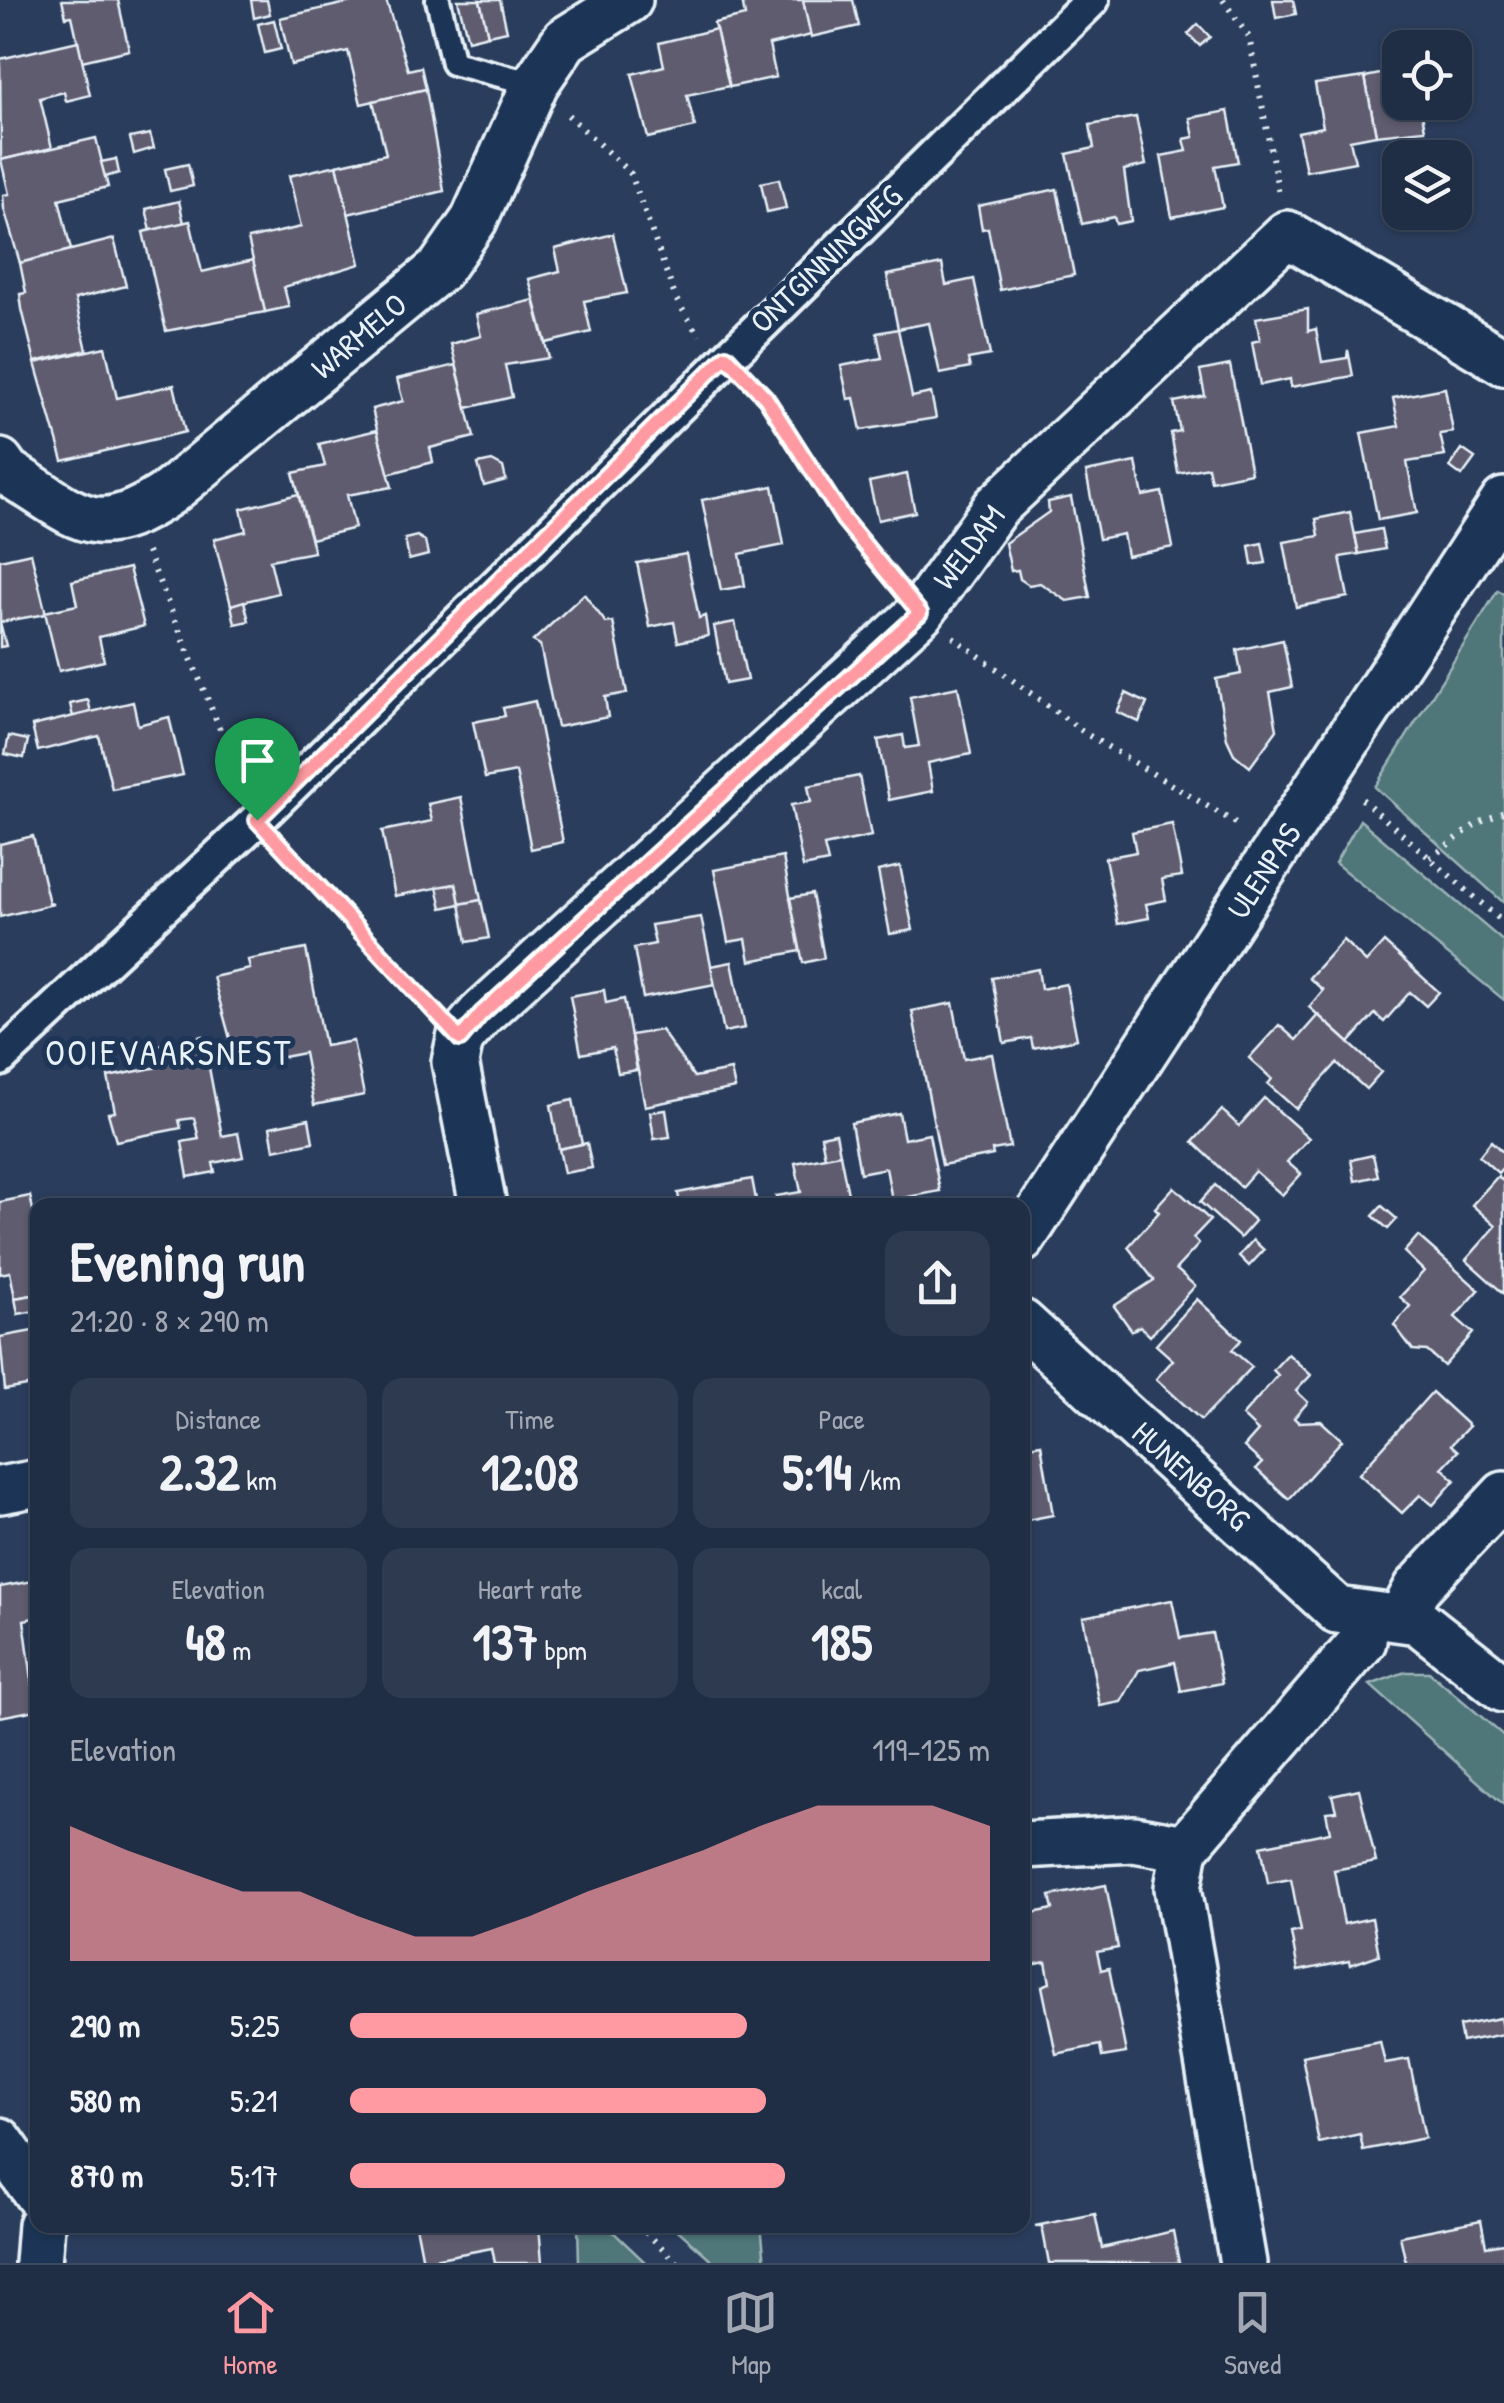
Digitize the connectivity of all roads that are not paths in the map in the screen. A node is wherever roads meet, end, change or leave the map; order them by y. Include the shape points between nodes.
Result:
1 (438, 0) edge
2 (628, 0) edge
3 (1092, 0) edge
4 (535, 84) junction
5 (1504, 362) edge
6 (0, 462) edge
7 (1504, 501) edge
8 (0, 1059) edge
9 (482, 1198) edge
10 (1030, 1227) edge
11 (1030, 1330) edge
12 (30, 1484) edge
13 (0, 1490) edge
14 (1504, 1495) edge
15 (1384, 1616) junction
16 (1504, 1689) edge
17 (1030, 1845) edge
18 (1185, 1848) junction
19 (40, 2233) edge
20 (38, 2263) edge
21 (1244, 2263) edge

1 - 4 lane via 453,64
2 - 4 street, WARMELO via 565,40
3 - 8 street, ONTGINNINGWEG via 257,820
4 - 6 street, WARMELO via 474,220 440,269 170,492 133,518 90,522
5 - 9 street, WELDAM via 1287,234 996,507 920,613 460,1039 455,1062
7 - 10 street, ULENPAS
11 - 15 street, HUNENBORG via 1337,1610
12 - 13 street
14 - 15 street
15 - 16 street, HUNENBORG via 1418,1621
15 - 18 street
17 - 18 street via 1134,1839
18 - 21 street via 1178,1888
19 - 20 street

